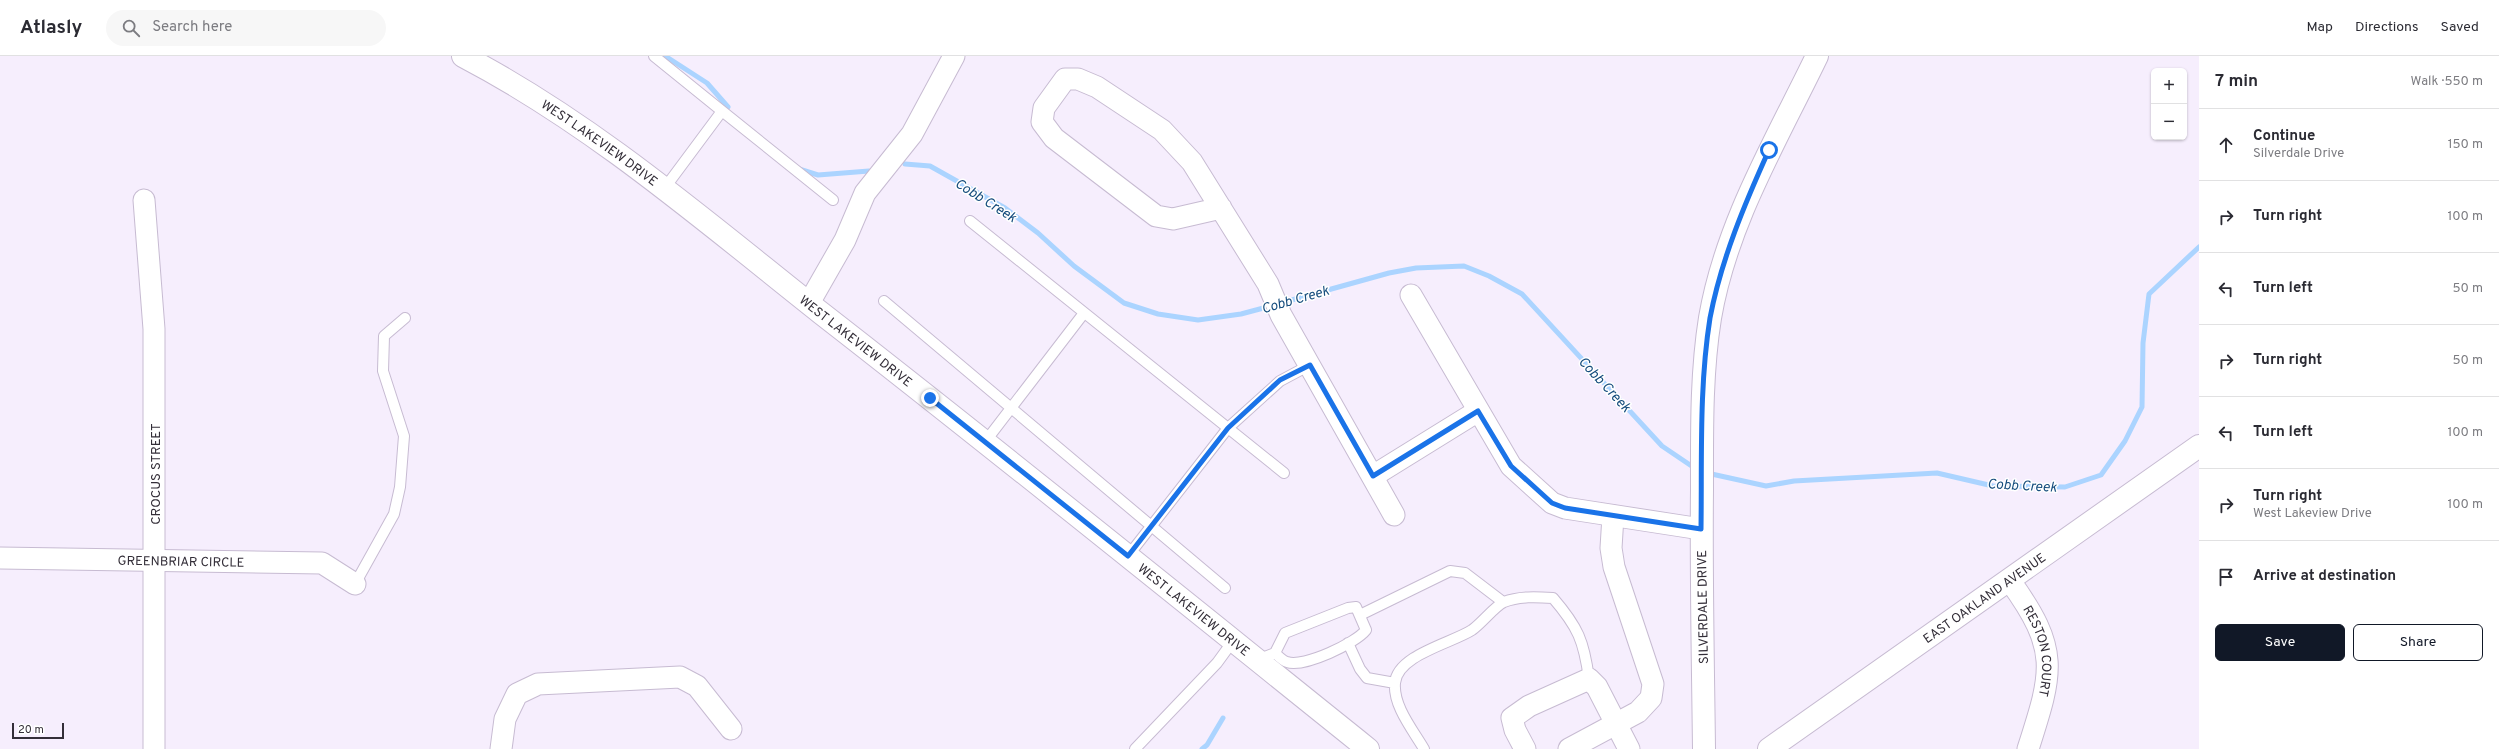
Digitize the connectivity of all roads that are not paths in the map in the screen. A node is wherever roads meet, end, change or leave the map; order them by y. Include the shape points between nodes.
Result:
1 (463, 56) edge
2 (654, 56) edge
3 (954, 56) edge
4 (1817, 56) edge
5 (722, 111) junction
6 (664, 189) junction
7 (144, 200) dead end
8 (833, 200) dead end
9 (1221, 208) junction
10 (970, 221) dead end
11 (1410, 295) dead end
12 (884, 301) dead end
13 (809, 303) junction
14 (1084, 313) junction
15 (405, 318) dead end
16 (1310, 365) junction
17 (1012, 409) junction
18 (1478, 411) junction
19 (1228, 428) junction
20 (985, 442) junction
21 (2199, 446) edge
22 (1284, 474) dead end
23 (1373, 476) junction
24 (1394, 515) dead end
25 (1613, 516) junction
26 (1152, 527) junction
27 (1701, 529) junction
28 (1128, 556) junction
29 (0, 558) edge
30 (156, 561) junction
31 (2010, 581) junction
32 (355, 584) joint
33 (1225, 588) dead end
34 (1503, 602) junction
35 (1360, 615) junction
36 (1233, 641) junction
37 (1348, 643) junction
38 (1266, 657) junction
39 (1589, 679) junction
40 (1395, 683) junction
41 (1617, 723) junction
42 (731, 729) dead end
43 (154, 749) edge
44 (501, 749) edge
45 (1134, 749) edge
46 (1368, 749) edge
47 (1424, 749) edge
48 (1525, 749) edge
49 (1569, 749) edge
50 (1629, 749) edge
51 (1704, 749) edge
52 (1769, 749) edge
53 (2028, 749) edge

1 - 6 street, WEST LAKEVIEW DRIVE via 508,80 623,157
2 - 5 lane
3 - 13 street via 912,134 865,193 845,240
4 - 27 street, SILVERDALE DRIVE via 1750,191 1727,255 1710,318 1701,450
5 - 6 lane
5 - 8 lane
6 - 13 street, WEST LAKEVIEW DRIVE
7 - 30 street, CROCUS STREET via 154,329
9 - 9 street via 1192,162 1162,130 1097,87 1078,79 1065,79 1044,108 1042,122 1054,138 1156,216 1173,219
9 - 16 street via 1268,284 1281,315
10 - 14 lane
11 - 18 street
12 - 17 lane
13 - 20 street, WEST LAKEVIEW DRIVE
14 - 17 lane
14 - 19 lane
15 - 32 lane via 384,336 383,371 404,436 398,494 394,514
16 - 19 lane via 1280,380
16 - 23 street
17 - 20 lane
17 - 26 lane
18 - 23 street
18 - 25 street via 1511,466 1552,503 1565,508
19 - 22 lane
19 - 26 lane
20 - 28 street, WEST LAKEVIEW DRIVE
21 - 31 street, EAST OAKLAND AVENUE
23 - 24 street
25 - 27 street
25 - 41 street via 1611,548 1614,566 1653,684 1651,698 1638,712
26 - 28 lane
26 - 33 lane
27 - 51 street, SILVERDALE DRIVE
28 - 36 street, WEST LAKEVIEW DRIVE
29 - 30 street, GREENBRIAR CIRCLE
30 - 32 street, GREENBRIAR CIRCLE via 322,563
30 - 43 street, CROCUS STREET
31 - 52 street, EAST OAKLAND AVENUE
31 - 53 street, RESTON COURT via 2032,611 2048,654 2048,679 2044,700
34 - 35 lane via 1465,573 1450,571
34 - 39 lane via 1534,597 1552,598 1569,617 1582,640
34 - 40 lane via 1472,630 1413,658 1400,669
35 - 37 lane via 1366,630
35 - 38 lane via 1356,607 1348,608 1285,633
36 - 38 street, WEST LAKEVIEW DRIVE
36 - 45 lane via 1217,663
37 - 38 lane via 1326,655 1298,664
37 - 40 lane via 1367,678
38 - 46 street, WEST LAKEVIEW DRIVE
39 - 41 street via 1597,687
39 - 48 street via 1529,706 1512,718
40 - 47 lane via 1397,700
41 - 49 street
41 - 50 street
42 - 44 street via 697,686 680,677 538,684 517,694 505,719

